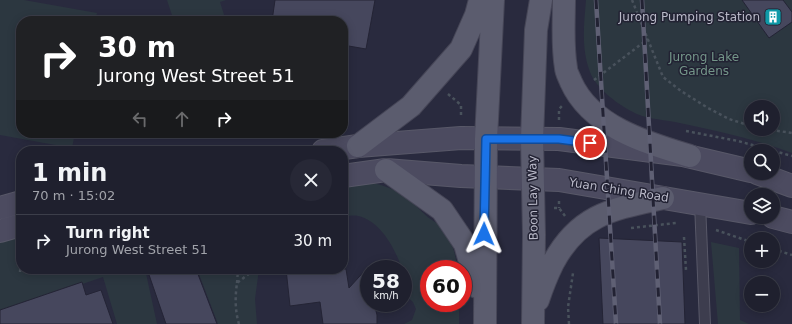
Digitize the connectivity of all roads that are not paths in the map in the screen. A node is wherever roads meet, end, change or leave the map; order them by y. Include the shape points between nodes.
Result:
1 (480, 0) edge
2 (493, 0) edge
3 (541, 0) edge
4 (564, 0) edge
5 (486, 139) junction
6 (532, 139) junction
7 (358, 146) junction
8 (348, 147) edge
9 (690, 156) junction
10 (744, 169) edge
11 (386, 170) junction
12 (348, 175) edge
13 (485, 177) junction
14 (533, 179) junction
15 (776, 180) edge
16 (792, 186) edge
17 (663, 198) junction
18 (16, 203) edge
19 (700, 203) junction
20 (0, 208) edge
21 (744, 212) edge
22 (780, 219) edge
23 (792, 222) edge
24 (16, 226) edge
25 (0, 231) edge
26 (485, 318) edge
27 (533, 319) edge
28 (705, 324) edge

1 - 7 main road via 461,49 411,106
2 - 5 main road
3 - 6 main road, Boon Lay Way via 536,30
4 - 9 main road via 563,39 566,69 577,94 592,111 612,125 647,143
5 - 6 street
5 - 7 street via 461,138
5 - 13 main road
6 - 9 street via 559,139
6 - 14 main road, Boon Lay Way
7 - 8 street
9 - 10 street
11 - 12 street, Yuan Ching Road
11 - 13 street, Yuan Ching Road
11 - 26 main road via 442,210 465,244
13 - 14 street, Yuan Ching Road
13 - 26 main road
14 - 17 street, Yuan Ching Road via 559,180
14 - 27 main road, Boon Lay Way
15 - 16 street
17 - 19 street, Yuan Ching Road
17 - 27 main road via 622,207 577,229 552,264
18 - 20 street
19 - 21 street, Yuan Ching Road
19 - 28 lane
22 - 23 street
24 - 25 street

